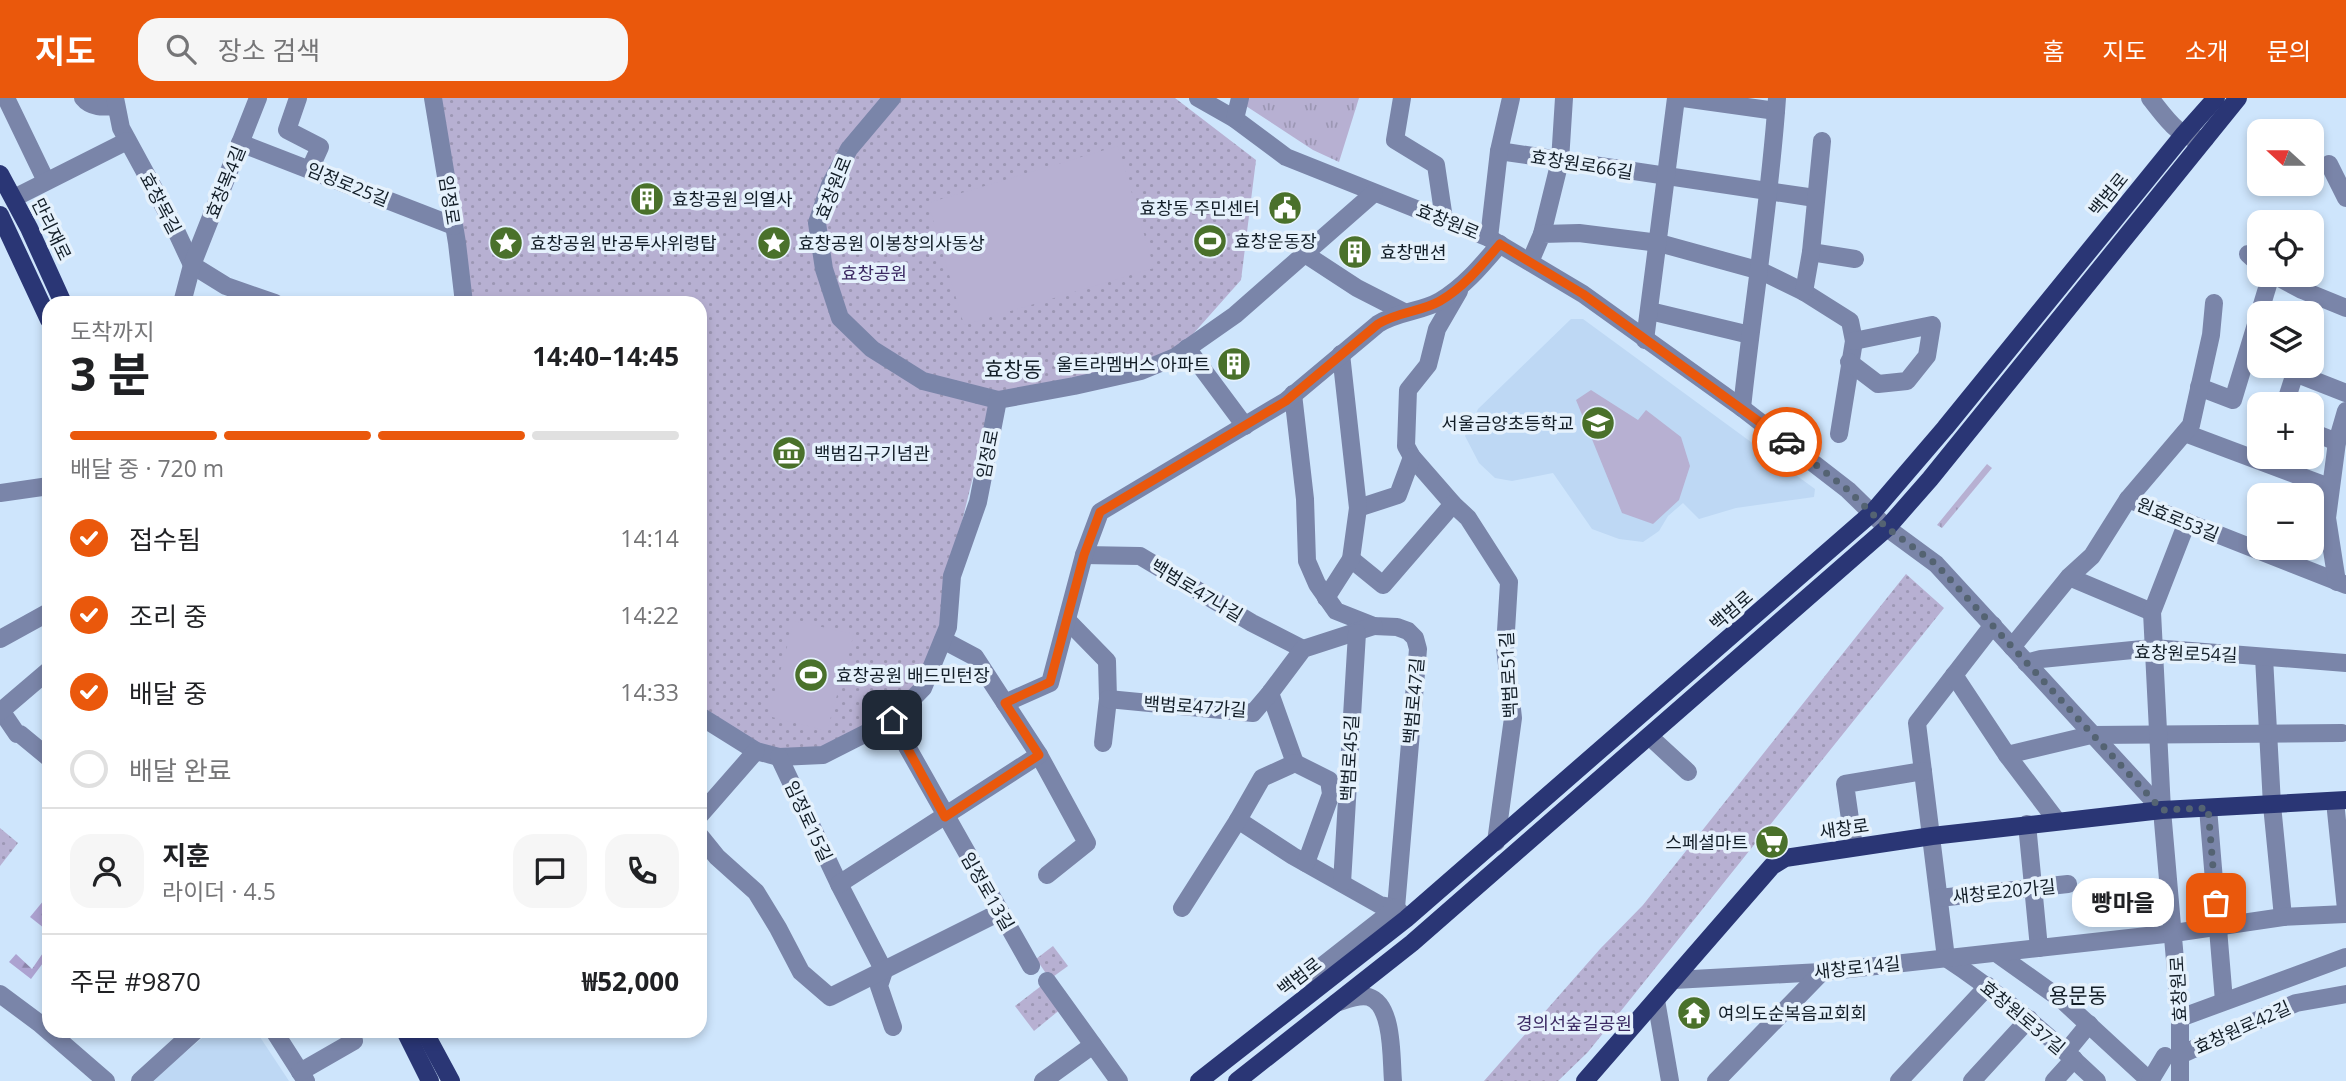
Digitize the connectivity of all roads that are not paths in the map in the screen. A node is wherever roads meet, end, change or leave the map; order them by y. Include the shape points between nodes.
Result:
1 (6, 98) edge
2 (83, 98) edge
3 (258, 98) edge
4 (298, 98) edge
5 (433, 98) edge
6 (892, 98) edge
7 (1198, 98) edge
8 (1240, 98) edge
9 (1402, 98) edge
10 (1511, 98) edge
11 (1564, 98) edge
12 (1676, 98) edge
13 (1683, 98) edge
14 (2150, 98) edge
15 (2216, 98) edge
16 (2238, 98) edge
17 (115, 102) edge
18 (1776, 104) edge
19 (1235, 119) junction
20 (2184, 134) junction
21 (2205, 139) junction
22 (127, 141) junction
23 (1822, 141) dead end
24 (240, 143) junction
25 (1499, 151) junction
26 (1560, 161) junction
27 (2329, 164) dead end
28 (310, 169) junction
29 (0, 174) edge
30 (1666, 177) junction
31 (46, 181) junction
32 (2172, 181) junction
33 (1768, 191) junction
34 (1374, 193) junction
35 (14, 198) junction
36 (1815, 198) junction
37 (2346, 198) edge
38 (0, 215) edge
39 (1444, 219) junction
40 (454, 226) junction
41 (1542, 234) junction
42 (1495, 241) junction
43 (1659, 243) junction
44 (1811, 252) junction
45 (1305, 254) junction
46 (1855, 259) dead end
47 (1530, 262) junction
48 (192, 265) junction
49 (1760, 271) junction
50 (1462, 285) junction
51 (2268, 287) edge
52 (2296, 287) edge
53 (1804, 292) junction
54 (61, 296) edge
55 (184, 296) edge
56 (255, 296) edge
57 (463, 296) edge
58 (2214, 303) dead end
59 (42, 305) edge
60 (2346, 308) edge
61 (1650, 311) junction
62 (1404, 312) junction
63 (1750, 335) junction
64 (1645, 340) junction
65 (1854, 341) junction
66 (1187, 348) junction
67 (1341, 354) junction
68 (1849, 362) junction
69 (2199, 387) junction
70 (2289, 392) edge
71 (2346, 393) edge
72 (1293, 394) junction
73 (998, 400) junction
74 (1742, 408) junction
75 (2346, 411) edge
76 (1245, 426) junction
77 (1945, 428) junction
78 (2185, 433) junction
79 (1839, 434) dead end
80 (2324, 437) edge
81 (1961, 440) junction
82 (2337, 442) junction
83 (1412, 457) junction
84 (42, 486) edge
85 (2329, 487) junction
86 (0, 493) edge
87 (2128, 499) junction
88 (1453, 504) junction
89 (1358, 508) junction
90 (1872, 513) junction
91 (2187, 522) junction
92 (1887, 528) junction
93 (1084, 555) junction
94 (1351, 559) junction
95 (2069, 577) junction
96 (1796, 581) junction
97 (2341, 584) edge
98 (1809, 595) junction
99 (1326, 598) junction
100 (2152, 612) junction
101 (42, 616) edge
102 (1067, 620) junction
103 (1993, 625) junction
104 (1374, 626) junction
105 (1357, 633) junction
106 (0, 639) edge
107 (943, 640) junction
108 (2012, 647) junction
109 (2153, 648) junction
110 (1303, 649) junction
111 (2264, 657) junction
112 (2026, 663) junction
113 (2346, 663) edge
114 (1954, 675) junction
115 (42, 676) edge
116 (1270, 693) junction
117 (1108, 699) junction
118 (1005, 703) junction
119 (1, 710) edge
120 (892, 720) junction
121 (707, 723) edge
122 (2158, 733) junction
123 (2342, 733) dead end
124 (2091, 734) junction
125 (2268, 735) junction
126 (1649, 736) junction
127 (1103, 743) dead end
128 (755, 751) junction
129 (42, 752) edge
130 (1039, 755) junction
131 (2007, 755) junction
132 (779, 757) junction
133 (1295, 762) junction
134 (1923, 771) junction
135 (1688, 772) dead end
136 (2340, 801) edge
137 (2272, 805) junction
138 (707, 807) edge
139 (2208, 808) junction
140 (2162, 810) junction
141 (945, 817) junction
142 (1238, 820) junction
143 (2057, 821) junction
144 (2028, 824) junction
145 (1932, 836) junction
146 (1496, 842) junction
147 (707, 845) edge
148 (1854, 847) junction
149 (1306, 863) junction
150 (1047, 876) dead end
151 (1342, 883) junction
152 (839, 884) junction
153 (2068, 884) dead end
154 (2033, 888) junction
155 (1939, 898) junction
156 (1182, 908) dead end
157 (2346, 911) edge
158 (1000, 912) junction
159 (1401, 914) junction
160 (2283, 917) junction
161 (2218, 927) junction
162 (2174, 933) junction
163 (1412, 943) junction
164 (2039, 948) junction
165 (1996, 953) junction
166 (2346, 957) edge
167 (1946, 958) junction
168 (1387, 963) junction
169 (1031, 965) dead end
170 (884, 971) junction
171 (1822, 972) junction
172 (1308, 977) dead end
173 (1674, 980) junction
174 (1047, 981) dead end
175 (1988, 985) junction
176 (0, 994) edge
177 (2346, 994) edge
178 (1373, 998) junction
179 (1656, 1000) junction
180 (2224, 1001) junction
181 (1336, 1003) junction
182 (2180, 1018) junction
183 (2029, 1019) junction
184 (2089, 1024) junction
185 (42, 1026) edge
186 (893, 1027) dead end
187 (56, 1038) edge
188 (187, 1038) edge
189 (280, 1038) edge
190 (408, 1038) edge
191 (428, 1038) edge
192 (354, 1041) dead end
193 (1093, 1045) junction
194 (2070, 1056) junction
195 (2173, 1056) junction
196 (303, 1076) edge
197 (1116, 1080) edge
198 (106, 1081) edge
199 (140, 1081) edge
200 (430, 1081) edge
201 (451, 1081) edge
202 (1043, 1081) edge
203 (1199, 1081) edge
204 (1237, 1081) edge
205 (1393, 1081) edge
206 (1585, 1081) edge
207 (1670, 1081) edge
208 (1716, 1081) edge
209 (1899, 1081) edge
210 (1972, 1081) edge
211 (2054, 1081) edge
212 (2096, 1081) edge
213 (2150, 1081) edge
214 (2179, 1081) edge

1 - 31 street
2 - 17 street, 효창목길 via 99,108
3 - 24 street, 효창목4길
4 - 28 street via 288,130 320,147
5 - 40 street, 임정로
6 - 73 street, 효창원로 via 849,149 817,223 824,269 840,318 872,349 923,381
7 - 19 street, 효창원로
8 - 19 street
9 - 39 street via 1395,139 1436,165
10 - 25 street
11 - 26 street
12 - 30 street
13 - 18 street
14 - 20 street
15 - 20 main road, 백범로
16 - 21 main road
17 - 22 street, 효창목길
18 - 33 street
19 - 34 street, 효창원로 via 1286,157
20 - 21 street via 2197,141
20 - 32 main road via 2182,161
20 - 77 main road, 백범로
21 - 32 main road
22 - 31 street
22 - 48 street, 효창목길
23 - 36 street
24 - 28 street, 임정로25길
24 - 48 street, 효창목4길
25 - 26 street, 효창원로66길
25 - 42 street
26 - 30 street, 효창원로66길
26 - 41 street
27 - 37 street
28 - 40 street, 임정로25길
29 - 35 main road, 만리재로
30 - 33 street, 효창원로66길
30 - 43 street
31 - 35 street
32 - 81 main road
33 - 36 street, 효창원로66길
33 - 49 street
34 - 39 street, 효창원로
34 - 45 street
35 - 54 main road, 만리재로
36 - 44 street
38 - 59 main road
39 - 42 street, 효창원로
40 - 57 street, 임정로
41 - 43 street via 1579,233
41 - 47 street
42 - 47 street, 효창원로
42 - 50 street
43 - 49 street
43 - 61 street
44 - 46 street
44 - 53 street
45 - 62 street
45 - 66 street via 1235,315
47 - 64 street, 효창원로
48 - 55 street
48 - 56 street via 226,286
49 - 53 street
49 - 63 street
50 - 62 street via 1438,302
50 - 83 street via 1437,329 1428,365 1408,390 1406,446
51 - 69 street via 2233,400
52 - 60 street
53 - 65 street via 1850,321
58 - 69 street
61 - 63 street
61 - 64 street
62 - 67 street via 1378,324
63 - 74 street
64 - 74 street, 효창원로
65 - 68 street
65 - 68 street via 1932,325 1927,356 1907,381 1878,384
66 - 73 street via 1141,371
66 - 76 street
67 - 72 street
67 - 89 street
68 - 79 street
69 - 78 street
70 - 71 street via 2295,373
72 - 76 street
72 - 99 street, 백범로47길 via 1307,561
73 - 107 street, 임정로 via 978,502 952,576
74 - 90 street, 효창원로
75 - 82 street
76 - 93 street via 1100,512
77 - 81 main road via 1944,438 1951,443
77 - 90 main road, 백범로
78 - 85 street
78 - 87 street
80 - 82 street
81 - 92 main road
82 - 85 street
83 - 88 street, 백범로51길
83 - 89 street via 1398,495
84 - 86 street
85 - 97 street via 2327,518
87 - 91 street, 원효로53길
87 - 95 street via 2092,556
88 - 94 street via 1383,586
88 - 146 street, 백범로51길 via 1468,518 1509,582 1504,647 1513,718
89 - 94 street
90 - 92 street, 효창원로
90 - 96 main road, 백범로
91 - 97 street, 원효로53길
91 - 100 street
92 - 98 main road
92 - 103 street, 효창원로 via 1936,564
93 - 102 street
93 - 110 street, 백범로47나길 via 1140,556
94 - 99 street
95 - 100 street
95 - 108 street
96 - 98 main road via 1808,580 1812,585
96 - 146 main road, 백범로
98 - 126 main road
99 - 104 street, 백범로47길 via 1336,611
100 - 109 street
101 - 106 street
102 - 117 street via 1107,661
102 - 118 street via 1050,682
103 - 108 street, 효창원로
103 - 114 street
104 - 105 street
104 - 159 street, 백범로47길 via 1408,631 1418,649
105 - 110 street
105 - 151 street, 백범로45길
107 - 118 street via 975,657
107 - 120 street, 임정로 via 923,688
108 - 112 street, 효창원로
109 - 111 street, 효창원로54길
109 - 112 street, 효창원로54길
109 - 122 street
110 - 116 street, 백범로47가길
111 - 113 street, 효창원로54길
111 - 125 street
112 - 124 street, 효창원로
114 - 131 street
114 - 134 street via 1917,723
115 - 119 street
116 - 117 street, 백범로47가길 via 1253,713
116 - 133 street
117 - 127 street
118 - 130 street
119 - 129 street via 17,734
120 - 132 street, 임정로 via 823,755
120 - 141 street, 임정로13길
121 - 128 street, 임정로
122 - 124 street
122 - 125 street
122 - 140 street
123 - 125 street
124 - 131 street
124 - 140 street, 효창원로
125 - 137 street
126 - 135 street
126 - 163 main road
128 - 132 street, 임정로
128 - 138 street
130 - 141 street
130 - 150 street via 1087,843
131 - 143 street
132 - 152 street, 임정로15길
133 - 142 street via 1262,778
133 - 149 street, 백범로45길 via 1329,780 1331,794
134 - 145 street
134 - 148 street via 1845,784
136 - 137 main road, 새창로
136 - 157 street, 새창로
137 - 139 main road, 새창로
137 - 160 street
139 - 140 main road, 새창로
139 - 161 street
140 - 143 main road, 새창로
140 - 162 street, 효창원로
141 - 152 street, 임정로15길
141 - 158 street, 임정로13길
142 - 149 street
142 - 156 street
143 - 144 main road, 새창로
144 - 145 main road, 새창로
144 - 154 street
145 - 148 main road, 새창로
145 - 155 street
146 - 159 main road, 백범로
147 - 170 street via 756,892 801,972 830,997
148 - 173 main road, 새창로 via 1785,858 1772,866
149 - 151 street
151 - 159 street
152 - 170 street, 임정로15길
153 - 154 street, 새창로20가길
154 - 155 street, 새창로20가길
154 - 164 street
155 - 167 street
157 - 160 street
158 - 169 street, 임정로13길
158 - 170 street
159 - 163 main road via 1414,933
159 - 172 street
159 - 203 main road, 백범로
160 - 161 street
161 - 162 street
161 - 180 street
162 - 164 street, 새창로14길
162 - 182 street, 효창원로
163 - 168 main road
164 - 165 street, 새창로14길
165 - 167 street, 새창로14길
165 - 184 street
166 - 180 street
167 - 171 street, 새창로14길
167 - 175 street, 효창원로37길
168 - 178 street via 1374,986
168 - 181 main road
170 - 186 street, 임정로15길 via 879,986
171 - 173 street, 새창로14길
171 - 208 street
173 - 179 main road, 새창로
174 - 193 street
175 - 183 street, 효창원로37길
175 - 209 street
176 - 185 street
177 - 195 street, 효창원로42길 via 2296,1003
178 - 181 street via 1361,996
178 - 205 street via 1387,1018
179 - 206 main road, 새창로
179 - 207 street
180 - 182 street
181 - 204 main road
182 - 195 street, 효창원로
183 - 194 street, 효창원로37길
183 - 210 street
184 - 194 street
184 - 213 street
187 - 198 street
188 - 199 street
189 - 196 street
190 - 200 main road
191 - 201 main road
192 - 196 street
193 - 197 street
193 - 202 street
194 - 211 street
194 - 212 street, 효창원로37길
195 - 213 street
195 - 214 street, 효창원로

